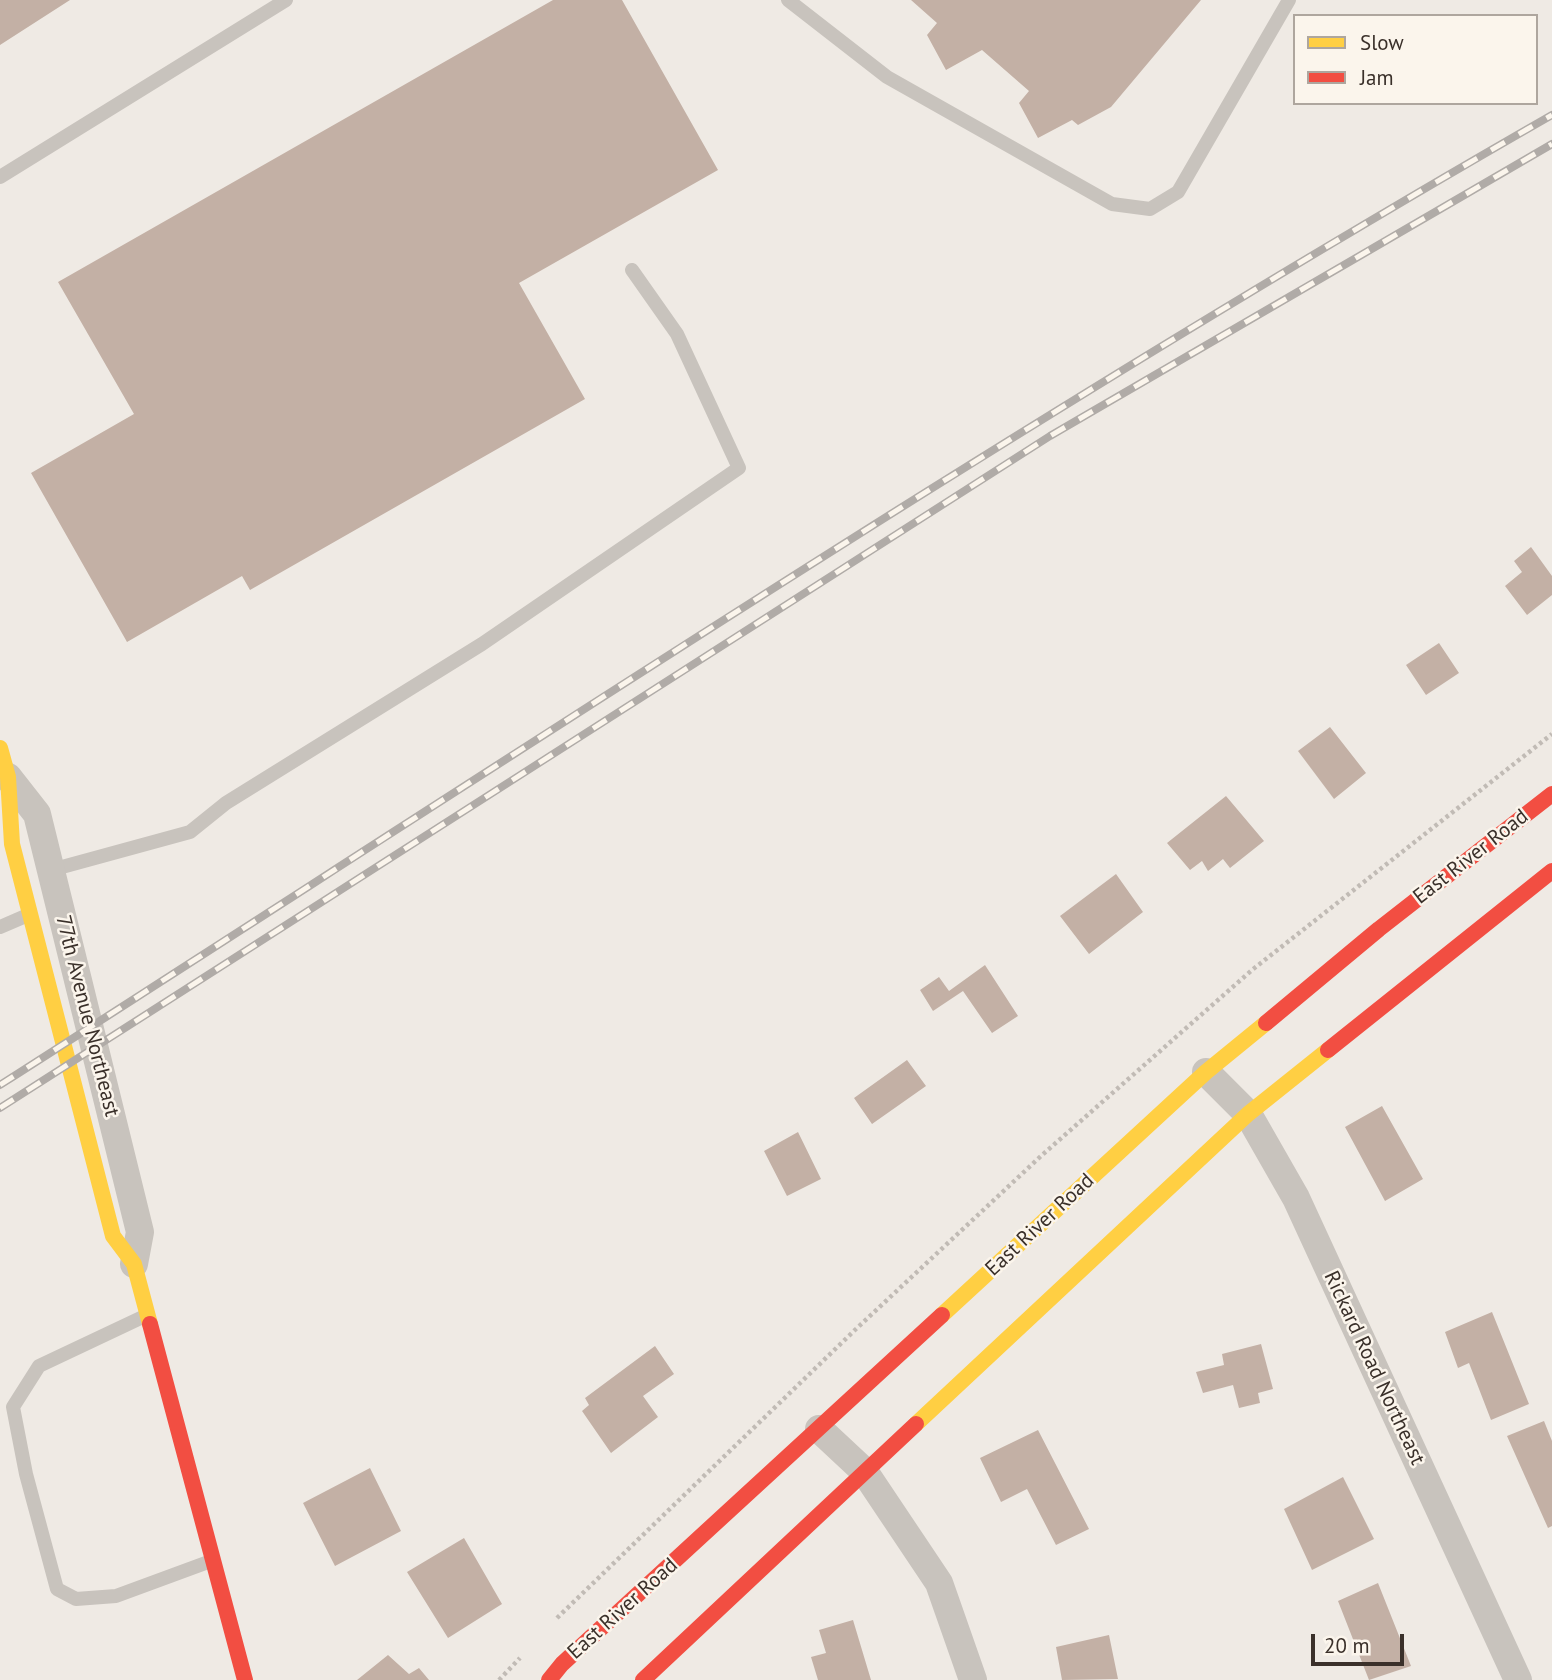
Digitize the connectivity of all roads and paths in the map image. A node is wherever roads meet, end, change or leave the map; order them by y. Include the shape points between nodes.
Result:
1 (286, 0) edge
2 (788, 0) edge
3 (1289, 0) edge
4 (0, 177) edge
5 (632, 270) dead end
6 (1552, 734) edge
7 (0, 748) edge
8 (8, 777) junction
9 (1552, 794) edge
10 (51, 870) junction
11 (1552, 872) edge
12 (30, 915) junction
13 (0, 927) edge
14 (1206, 1072) junction
15 (1248, 1114) junction
16 (134, 1264) junction
17 (148, 1315) junction
18 (819, 1429) junction
19 (864, 1471) junction
20 (214, 1560) junction
21 (553, 1621) dead end
22 (526, 1651) dead end
23 (245, 1680) edge
24 (499, 1680) edge
25 (549, 1680) edge
26 (643, 1680) edge
27 (973, 1680) edge
28 (1518, 1680) edge

1 - 4 lane
2 - 3 lane via 887,77 1112,204 1150,209 1178,192
5 - 10 lane via 677,334 739,468 482,644 226,803 190,832
6 - 21 path via 1252,970 1070,1130
7 - 8 main road, 77th Avenue Northeast
8 - 10 street, 77th Avenue Northeast via 37,814
8 - 12 main road, 77th Avenue Northeast via 12,844
9 - 14 main road, East River Road
10 - 16 street, 77th Avenue Northeast via 140,1232
11 - 15 main road
12 - 13 lane
12 - 16 main road, 77th Avenue Northeast via 113,1236
14 - 15 street, Rickard Road Northeast
14 - 18 main road, East River Road
15 - 19 main road
15 - 28 street, Rickard Road Northeast via 1296,1198
16 - 17 main road, 77th Avenue Northeast
17 - 20 main road, 77th Avenue Northeast
17 - 20 lane via 39,1366 13,1407 26,1474 57,1589 76,1600 116,1596
18 - 19 street
18 - 25 main road, East River Road
19 - 26 main road
19 - 27 street via 939,1583
20 - 23 main road, 77th Avenue Northeast
22 - 24 path

